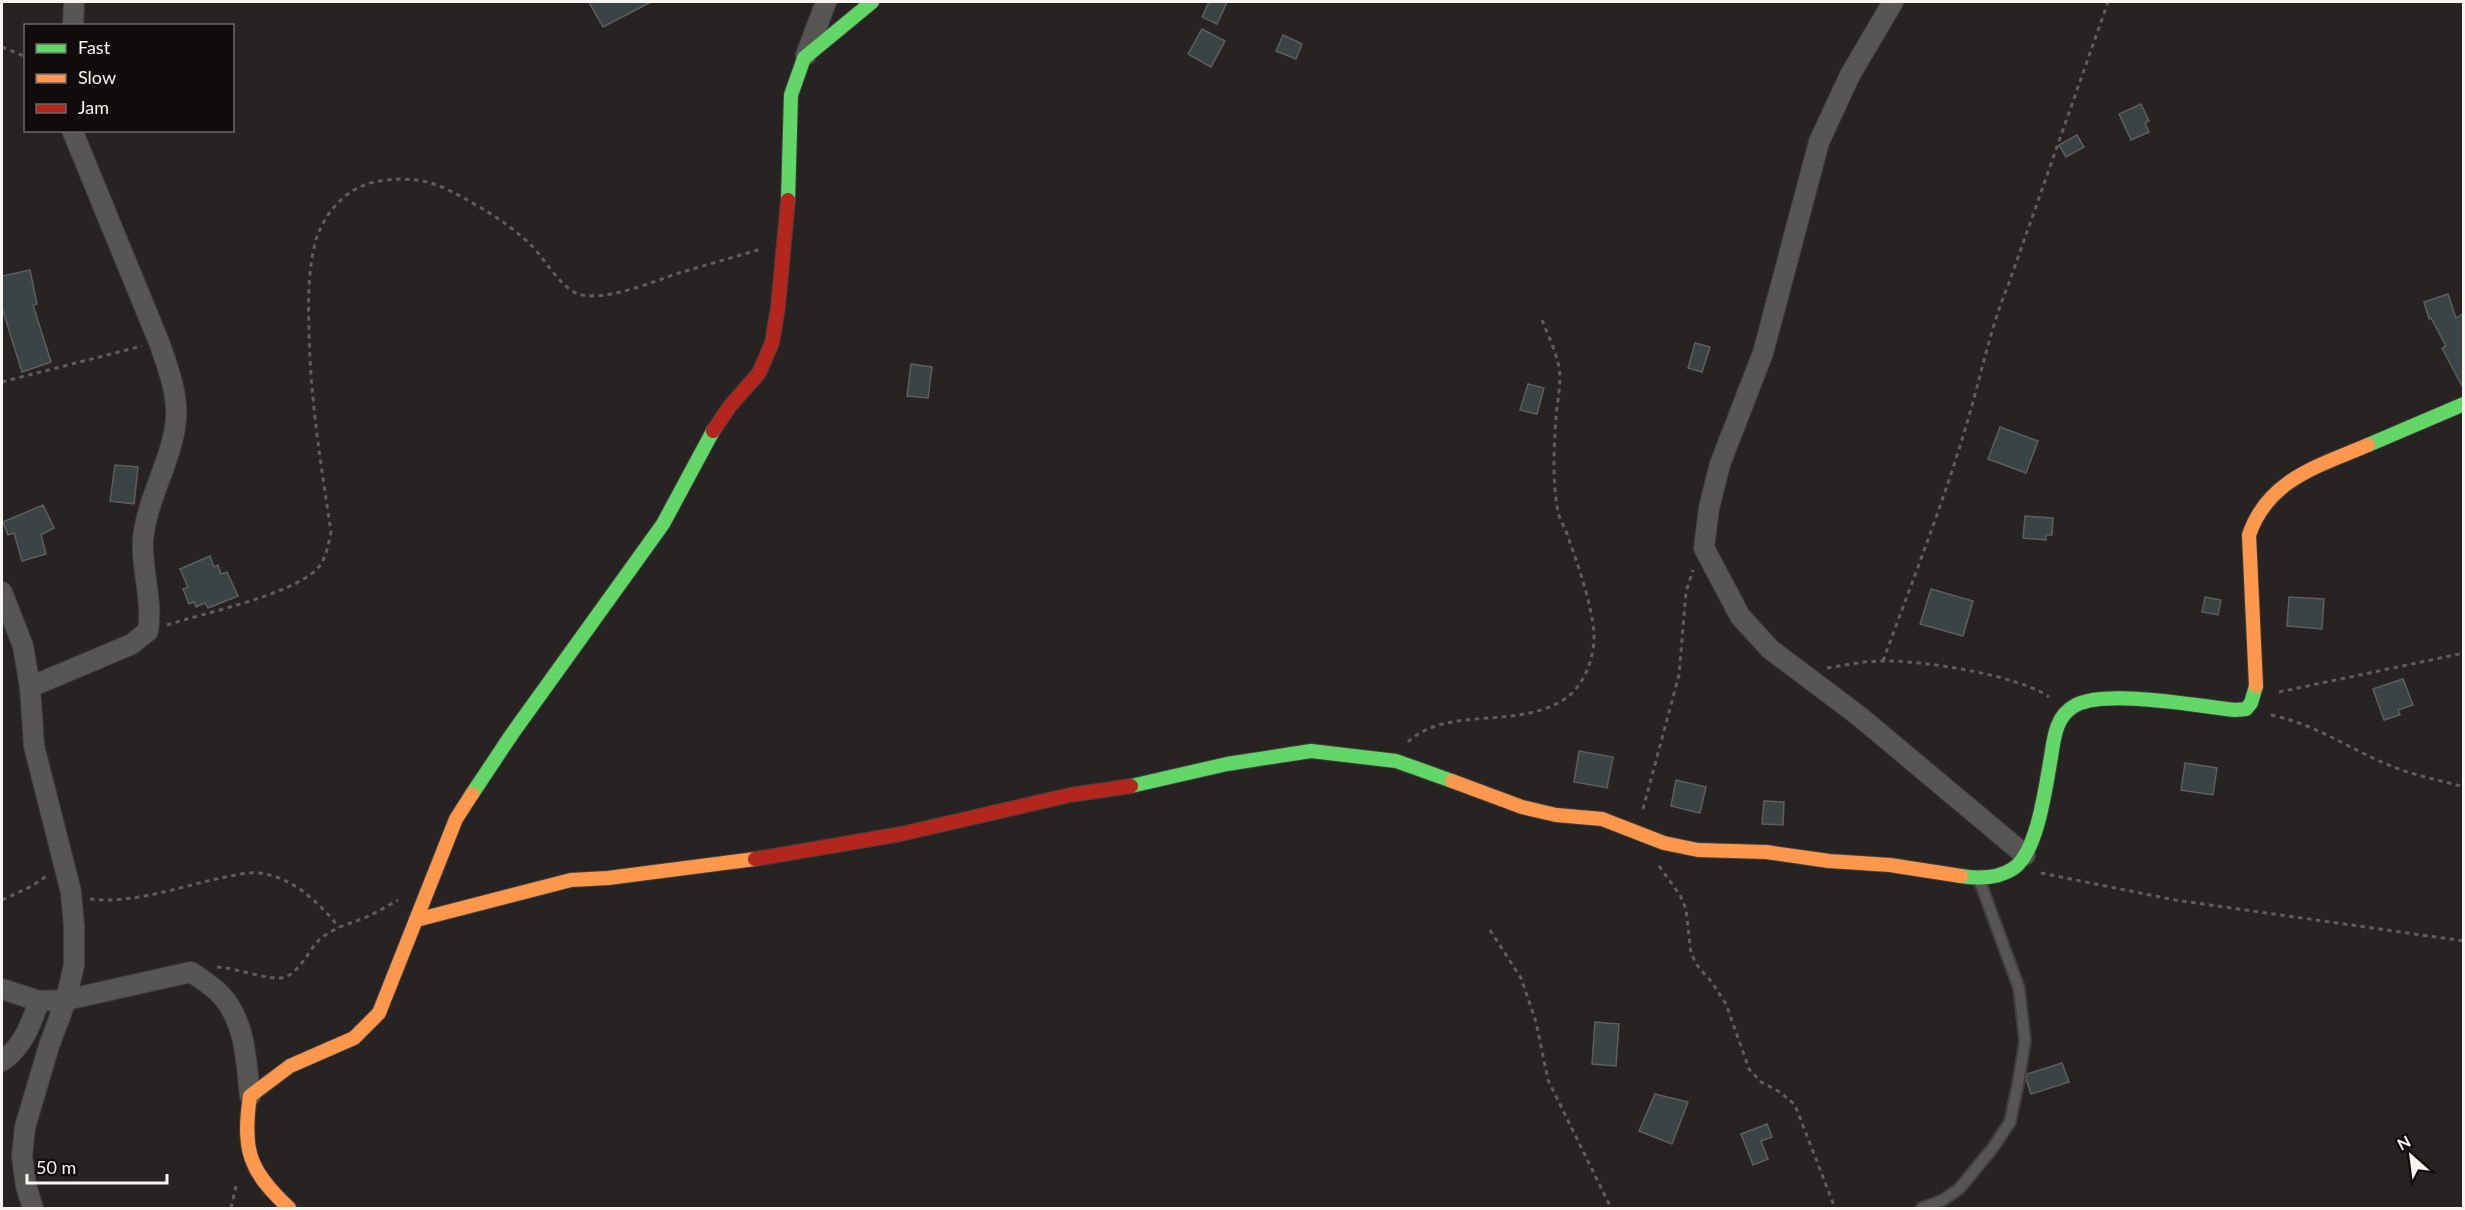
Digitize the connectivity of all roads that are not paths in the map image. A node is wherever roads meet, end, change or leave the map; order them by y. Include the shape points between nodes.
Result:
1 (74, 2) edge
2 (826, 2) edge
3 (872, 2) edge
4 (1893, 2) edge
5 (73, 24) edge
6 (804, 58) junction
7 (73, 132) edge
8 (2463, 404) edge
9 (2, 592) edge
10 (30, 687) junction
11 (2020, 861) junction
12 (1978, 879) junction
13 (416, 920) junction
14 (2, 989) edge
15 (66, 1000) junction
16 (39, 1001) junction
17 (2, 1061) edge
18 (250, 1096) junction
19 (33, 1209) edge
20 (289, 1209) edge
21 (1922, 1209) edge

1 - 5 street
2 - 6 street
3 - 6 street
4 - 11 street via 1850,75 1819,142 1763,353 1720,464 1704,548 1740,616 1770,649 1859,716
6 - 13 street via 791,94 790,174 778,307 772,343 759,373 706,441 663,524 456,819
7 - 10 street via 159,342 171,377 176,418 143,540 151,613 148,631 132,644
8 - 11 street via 2295,476 2272,495 2255,517 2249,535 2256,684 2250,704 2099,699 2076,705 2064,714 2056,728 2036,830
9 - 10 street via 23,646
10 - 15 street via 34,746 71,892 74,965
11 - 12 street via 2001,875
12 - 13 street via 1766,852 1698,850 1664,843 1602,819 1522,807 1396,762 1311,751 1070,795 901,834 734,863 571,880
12 - 21 lane via 2019,988 2025,1041 2018,1084 2010,1122 1992,1149 1959,1189
13 - 18 street via 379,1013 363,1033 346,1045 282,1070
14 - 16 street
15 - 16 street
15 - 18 street via 191,972 220,993 233,1012 243,1036
15 - 19 street via 25,1127 22,1156
16 - 17 street via 25,1037
18 - 20 street via 245,1140 251,1167

